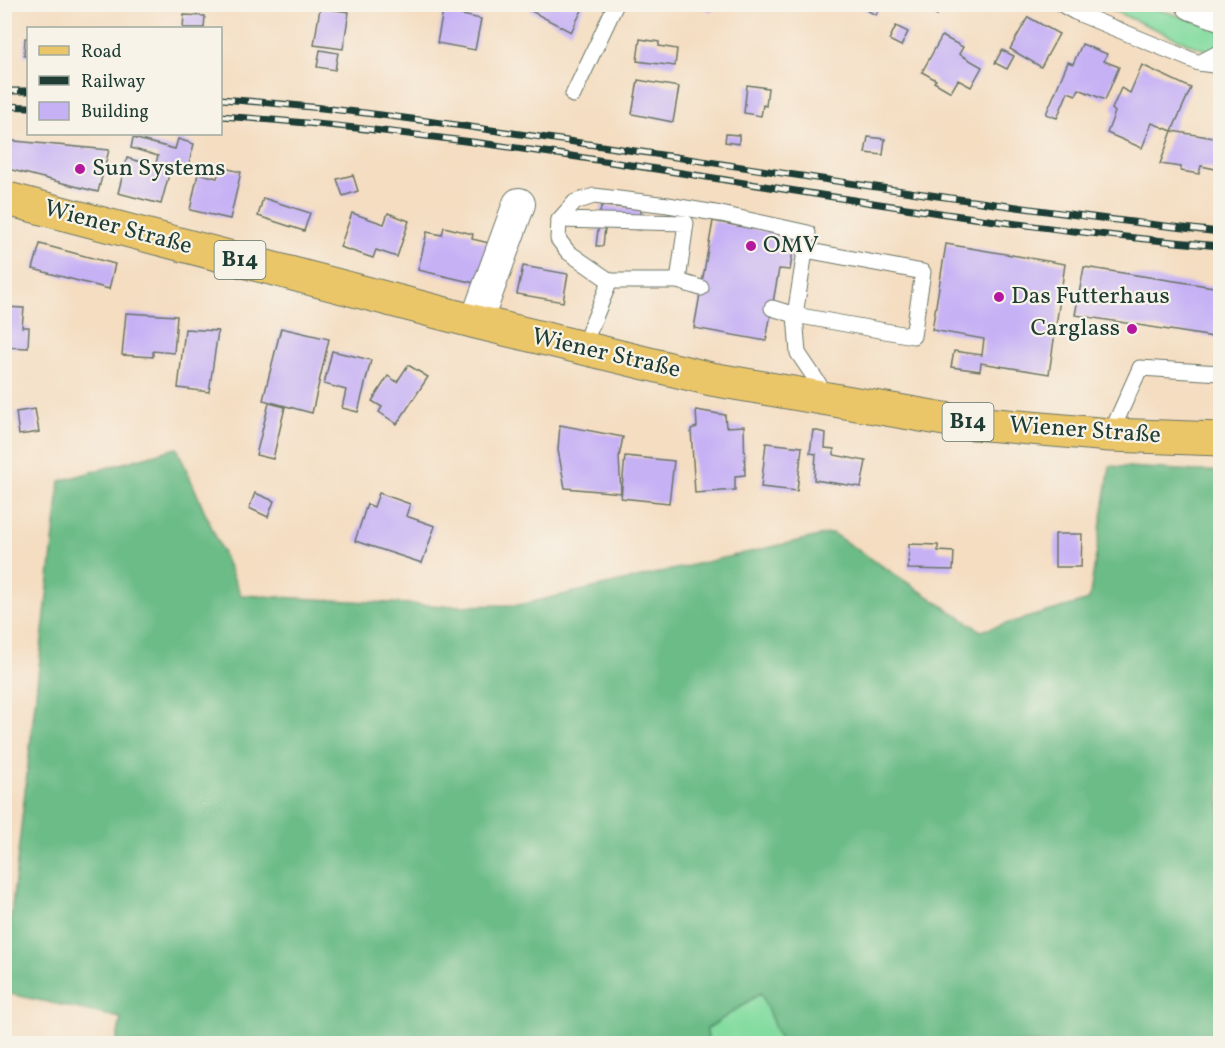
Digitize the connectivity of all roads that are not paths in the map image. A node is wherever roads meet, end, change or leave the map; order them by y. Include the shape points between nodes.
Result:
1 (616, 4) edge
2 (1061, 4) edge
3 (1221, 52) edge
4 (1199, 63) junction
5 (1221, 66) edge
6 (573, 95) dead end
7 (4, 198) edge
8 (519, 204) dead end
9 (559, 220) junction
10 (805, 250) junction
11 (610, 281) junction
12 (678, 281) junction
13 (701, 288) dead end
14 (772, 308) dead end
15 (795, 315) junction
16 (476, 322) junction
17 (582, 349) junction
18 (1221, 373) edge
19 (829, 399) junction
20 (1110, 435) junction
21 (1221, 438) edge

1 - 6 lane
2 - 4 lane
3 - 4 lane
4 - 5 lane
7 - 16 main road, Wiener Straße / B14
8 - 16 street
9 - 10 lane via 575,202 594,196 721,214 808,233
9 - 11 lane via 558,239 568,252
9 - 12 lane via 686,223
10 - 15 lane
10 - 15 lane via 923,272 913,336
11 - 12 lane
11 - 17 lane
12 - 13 lane
14 - 15 lane
15 - 19 lane via 798,353
16 - 17 main road, Wiener Straße / B14
17 - 19 main road, Wiener Straße / B14 via 711,379
18 - 20 lane via 1140,368
19 - 20 main road, Wiener Straße / B14 via 962,422
20 - 21 main road, Wiener Straße / B14

